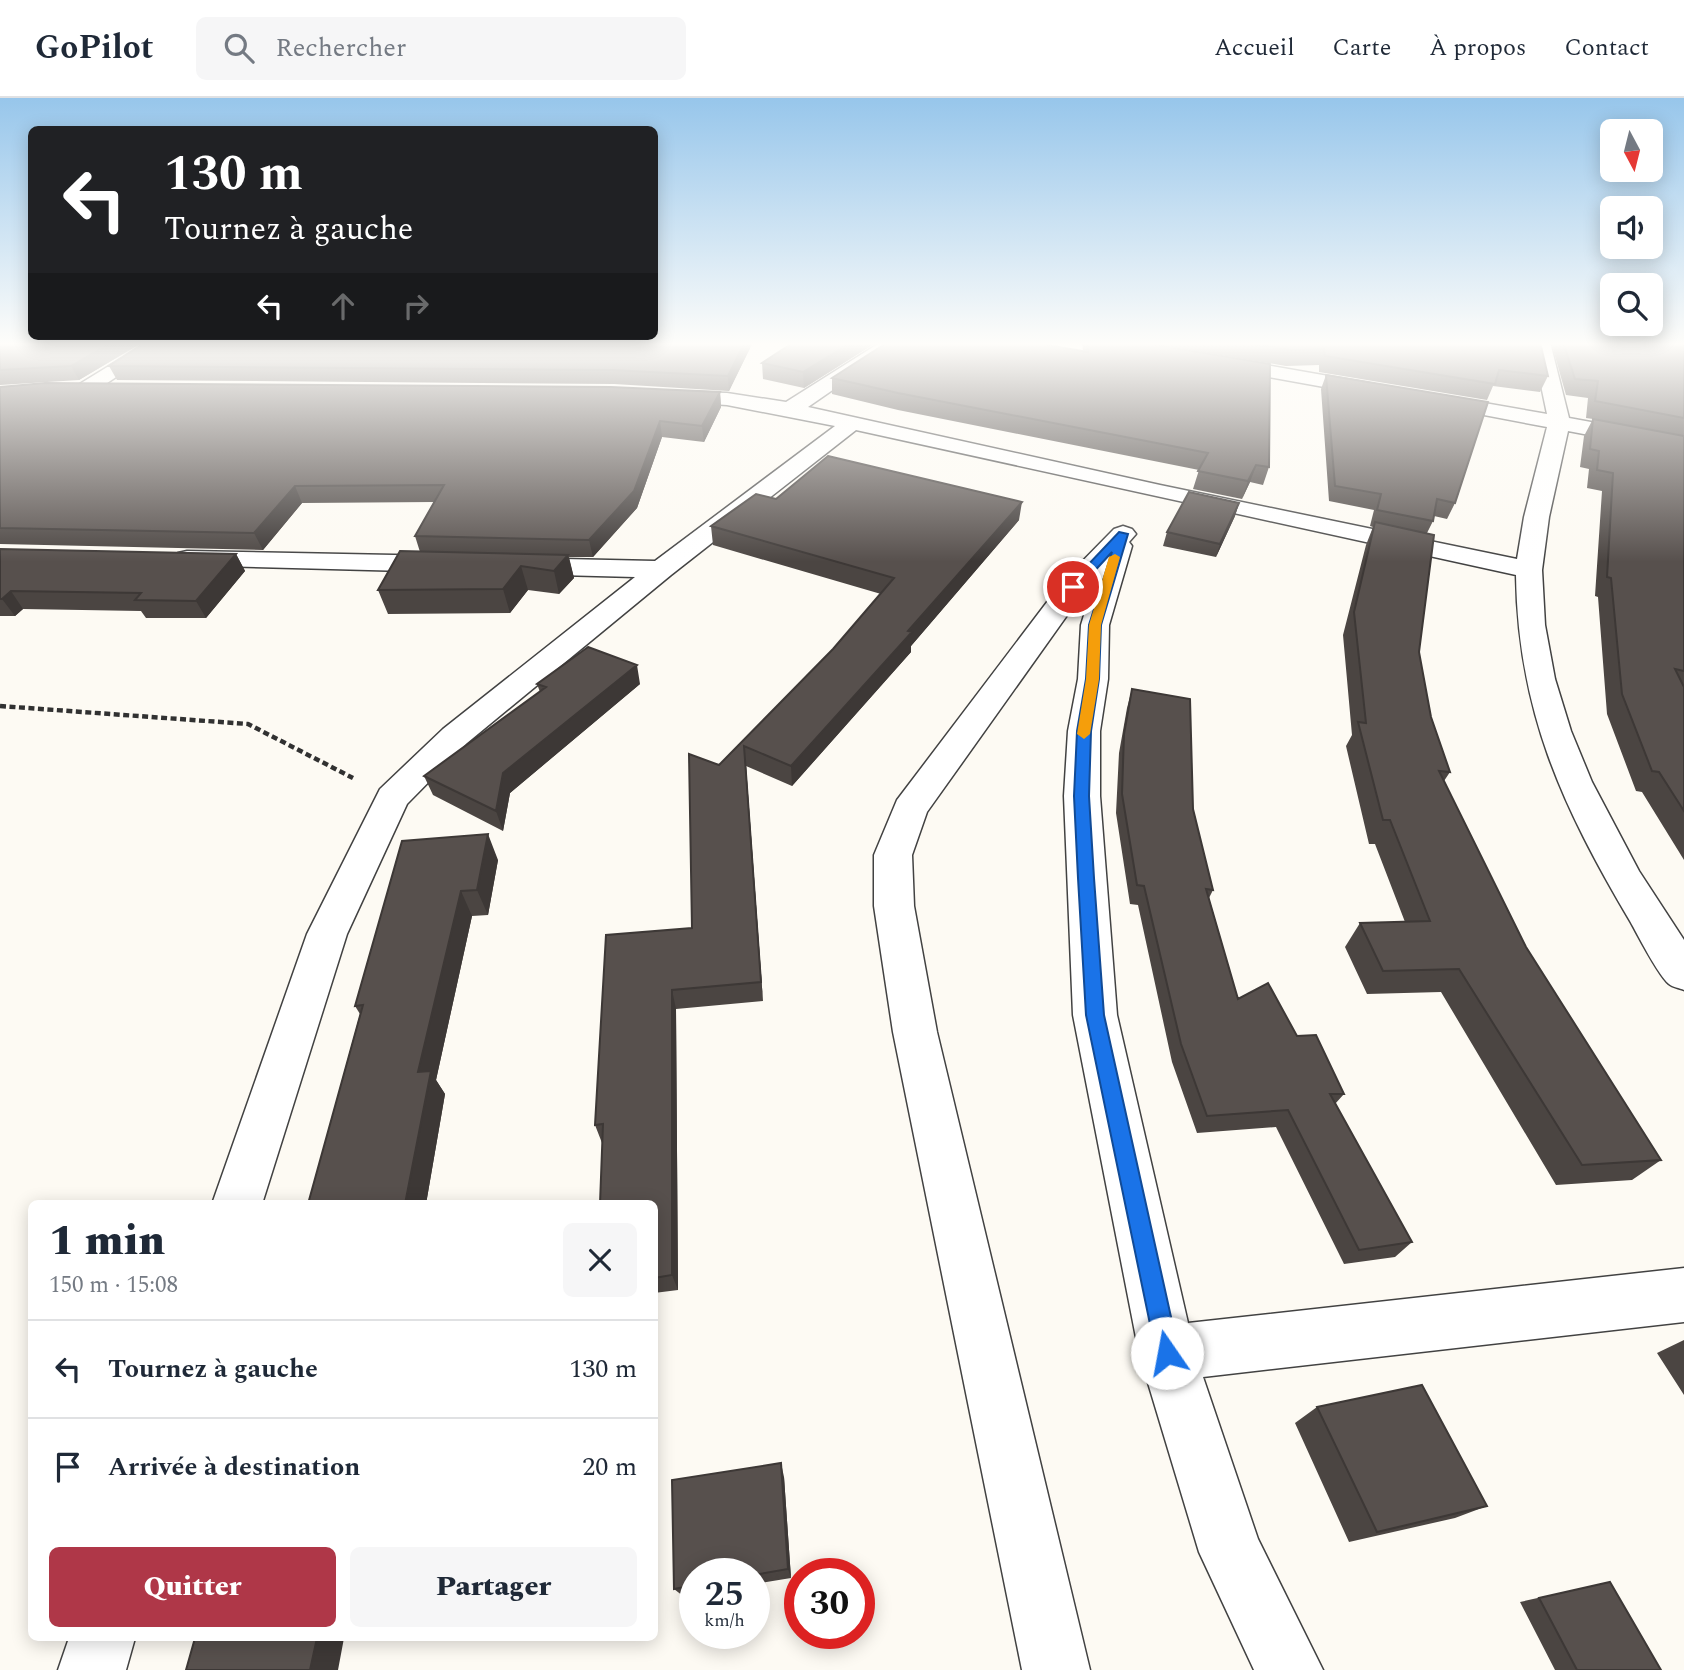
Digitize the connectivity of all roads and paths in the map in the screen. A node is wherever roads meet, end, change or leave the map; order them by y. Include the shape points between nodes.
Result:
1 (816, 415) edge
2 (1521, 415) edge
3 (1558, 415) edge
4 (1559, 422) junction
5 (851, 424) junction
6 (1684, 446) edge
7 (1160, 492) junction
8 (1123, 534) junction
9 (165, 558) edge
10 (468, 565) edge
11 (495, 565) edge
12 (661, 569) junction
13 (1529, 570) junction
14 (0, 706) edge
15 (393, 798) junction
16 (1684, 973) edge
17 (238, 1200) edge
18 (1684, 1295) edge
19 (1167, 1353) junction
20 (101, 1641) edge
21 (92, 1670) edge
22 (1056, 1670) edge
23 (1289, 1670) edge

1 - 5 street
2 - 4 street
3 - 4 street
4 - 6 street
4 - 13 street via 1536,515
5 - 7 street
5 - 12 street
7 - 8 street
7 - 13 street
8 - 19 street via 1095,625 1093,679 1084,731 1086,878 1095,1015
8 - 22 street via 1073,587 910,809 893,855 894,906 915,1032
9 - 10 street
11 - 12 street
12 - 15 street via 455,736
13 - 16 street via 1533,645 1550,716 1577,790 1630,892
14 - 15 path via 248,724
15 - 17 street via 327,934
18 - 19 street
19 - 23 street via 1231,1552
20 - 21 street

